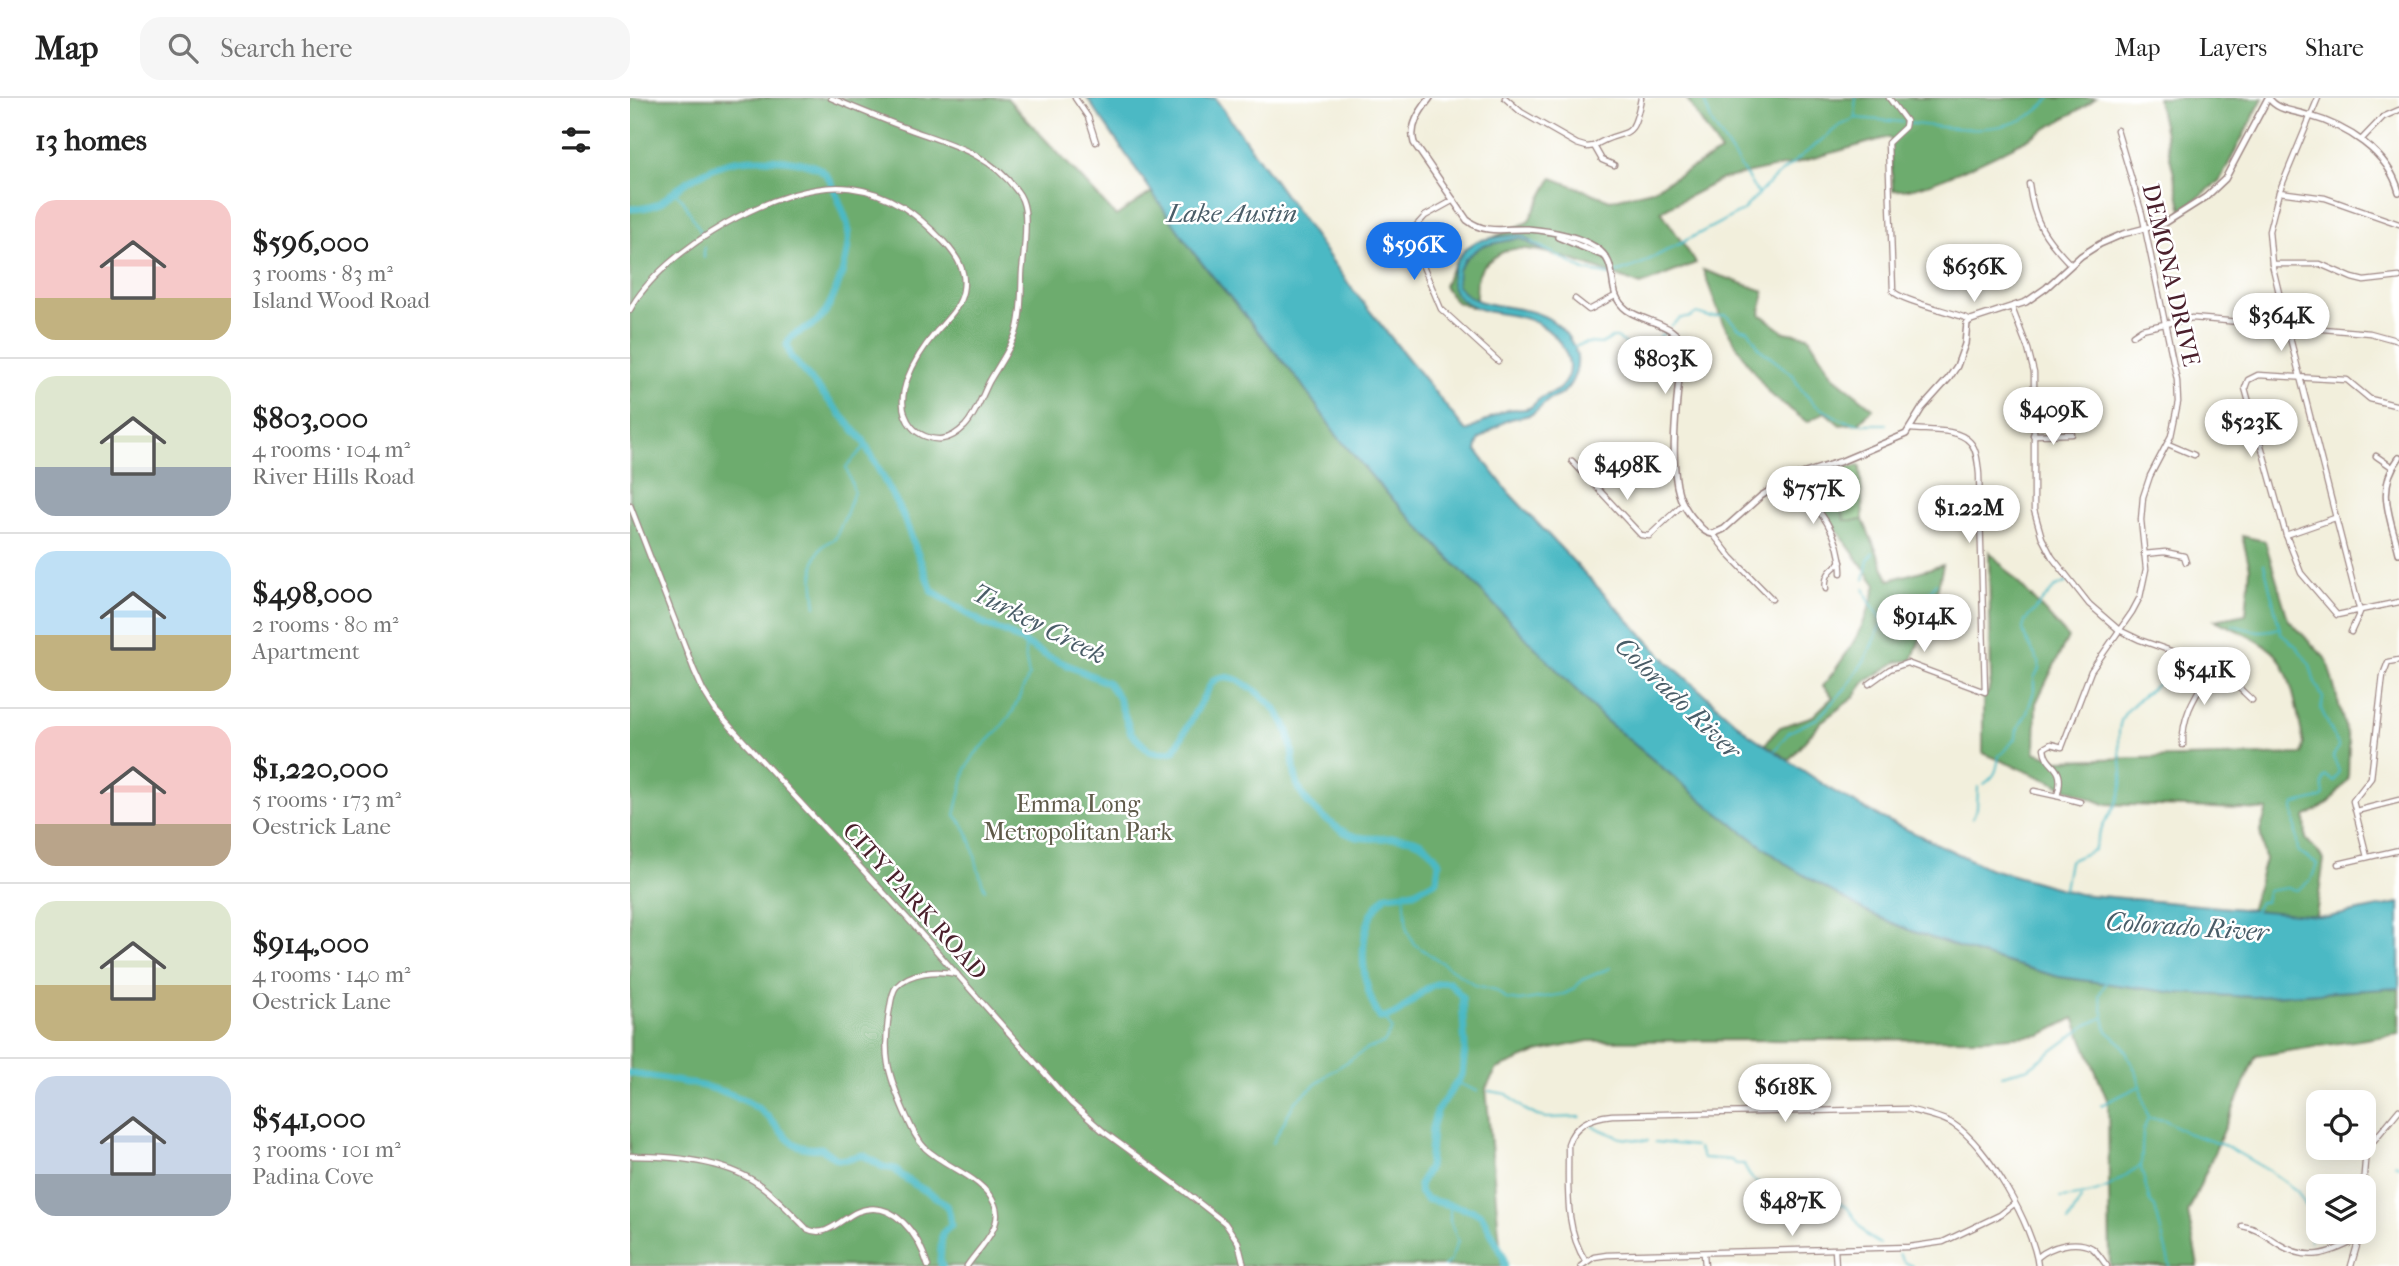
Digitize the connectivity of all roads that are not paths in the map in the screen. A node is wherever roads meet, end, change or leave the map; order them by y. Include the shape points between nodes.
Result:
1 (831, 98) edge
2 (1074, 98) edge
3 (1430, 98) edge
4 (1505, 98) edge
5 (1642, 98) edge
6 (1889, 98) edge
7 (2268, 98) edge
8 (2318, 98) edge
9 (2399, 110) edge
10 (2311, 116) junction
11 (2117, 130) dead end
12 (2361, 140) junction
13 (1096, 142) dead end
14 (1594, 146) junction
15 (1614, 165) dead end
16 (2396, 174) edge
17 (2029, 184) dead end
18 (2399, 191) edge
19 (2278, 192) junction
20 (1454, 200) junction
21 (2399, 223) edge
22 (2145, 229) junction
23 (2272, 264) junction
24 (2071, 265) junction
25 (2399, 277) edge
26 (1615, 296) junction
27 (1575, 299) dead end
28 (2012, 308) junction
29 (630, 310) edge
30 (1971, 320) junction
31 (2165, 322) junction
32 (2287, 326) junction
33 (2133, 335) dead end
34 (2399, 341) edge
35 (1498, 361) dead end
36 (2301, 378) junction
37 (2399, 405) edge
38 (1911, 429) junction
39 (2072, 434) dead end
40 (2034, 435) junction
41 (2168, 444) junction
42 (2194, 455) dead end
43 (2376, 456) dead end
44 (2399, 458) edge
45 (1572, 461) dead end
46 (2392, 467) junction
47 (1790, 478) junction
48 (1683, 504) junction
49 (630, 505) edge
50 (2335, 518) junction
51 (1713, 534) junction
52 (2286, 535) junction
53 (2399, 553) edge
54 (2144, 554) junction
55 (1841, 562) junction
56 (2186, 562) dead end
57 (1841, 573) dead end
58 (1826, 589) dead end
59 (1772, 599) dead end
60 (2399, 602) edge
61 (2360, 612) junction
62 (2119, 630) junction
63 (2351, 632) dead end
64 (2399, 660) edge
65 (2213, 667) junction
66 (1870, 684) dead end
67 (2252, 700) dead end
68 (2183, 745) dead end
69 (2034, 791) dead end
70 (2057, 796) junction
71 (2399, 800) edge
72 (2080, 802) dead end
73 (2356, 811) junction
74 (2399, 849) edge
75 (2367, 857) junction
76 (2338, 863) dead end
77 (942, 957) junction
78 (935, 970) junction
79 (957, 974) junction
80 (2399, 1110) edge
81 (2376, 1138) edge
82 (630, 1156) edge
83 (2014, 1204) junction
84 (2242, 1226) dead end
85 (2345, 1244) edge
86 (2358, 1244) edge
87 (1835, 1250) junction
88 (1704, 1254) junction
89 (2038, 1258) junction
90 (1583, 1264) edge
91 (928, 1266) edge
92 (967, 1266) edge
93 (1244, 1266) edge
94 (1705, 1266) edge
95 (1836, 1266) edge
96 (2038, 1266) edge
97 (2106, 1266) edge
98 (2351, 1266) edge

1 - 29 street via 979,155 1022,199 1025,237 1016,334 959,432 949,438 931,438 915,430 906,417 907,382 924,349 955,311 964,281 961,265 945,243 898,202 837,187 773,200 729,221 661,272
2 - 13 street via 1088,117
3 - 20 street via 1412,137
4 - 14 street via 1577,144
5 - 14 street via 1630,130
6 - 30 street via 1906,121 1888,143 1893,291
7 - 10 street via 2276,106
7 - 22 street via 2219,186 2173,219
8 - 10 street
9 - 12 street via 2383,117
10 - 12 street
10 - 19 street
11 - 22 street, DEMONA DRIVE
12 - 16 street
14 - 15 street via 1602,160
16 - 18 street
17 - 24 street via 2038,225
19 - 21 street via 2325,198
19 - 23 street via 2269,231
20 - 26 street via 1467,220 1483,229 1549,233 1607,258
20 - 35 street via 1416,226 1414,245 1441,309
22 - 24 street via 2100,244
22 - 31 street, DEMONA DRIVE
23 - 25 street via 2320,264 2364,281
23 - 32 street
24 - 28 street via 2046,288
26 - 27 street via 1589,310
26 - 48 street via 1634,315 1673,330 1682,342 1676,449
28 - 30 street
28 - 40 street via 2034,373
30 - 38 street via 1953,373 1922,408
31 - 32 street via 2199,318
31 - 33 street
31 - 41 street, DEMONA DRIVE via 2178,391
32 - 34 street via 2370,333
32 - 36 street
36 - 37 street via 2347,380 2370,399
36 - 50 street
36 - 52 street via 2258,375 2248,380 2245,388
38 - 47 street via 1899,438
38 - 66 street via 1956,434 1971,442 1977,456 1984,692 1907,663
39 - 40 street
40 - 62 street via 2032,499 2042,538 2089,604
41 - 42 street
41 - 54 street, DEMONA DRIVE via 2143,497
43 - 46 street
44 - 46 street
45 - 48 street via 1641,535 1649,536
46 - 53 street via 2385,492
47 - 51 street
47 - 55 street via 1815,505 1834,536
48 - 51 street via 1699,526
49 - 77 street, CITY PARK ROAD via 711,704
50 - 52 street
50 - 61 street
51 - 59 street
52 - 61 street via 2301,573 2321,599 2337,615
54 - 56 street via 2177,553
54 - 62 street, DEMONA DRIVE via 2140,597
55 - 57 street
55 - 58 street via 1830,570
60 - 61 street
61 - 63 street
62 - 65 street
62 - 70 street, DEMONA DRIVE via 2088,678 2062,747 2051,744 2044,748 2044,755 2059,773
64 - 73 street via 2388,662 2383,676 2371,778 2353,801
65 - 67 street
65 - 68 street via 2185,716
69 - 70 street
70 - 72 street
71 - 73 street
73 - 75 street
74 - 75 street
75 - 76 street
77 - 78 street
77 - 79 street, CITY PARK ROAD
78 - 79 street
78 - 92 street via 895,988 886,1031 886,1059 891,1081 919,1140 986,1191 997,1208 994,1228
79 - 93 street, CITY PARK ROAD via 1082,1114 1219,1216 1238,1242
80 - 81 street
82 - 91 street via 735,1171 760,1185 807,1230 816,1233 862,1210 891,1213 914,1236
83 - 87 street via 1943,1242
83 - 89 street
83 - 90 street via 1969,1135 1950,1122 1906,1109 1600,1116 1576,1129 1568,1144 1570,1228
84 - 85 street via 2308,1256 2328,1254
86 - 98 street
87 - 88 street
87 - 95 street
88 - 90 street via 1607,1255
88 - 94 street
89 - 96 street
89 - 97 street via 2051,1249 2076,1244 2095,1250

